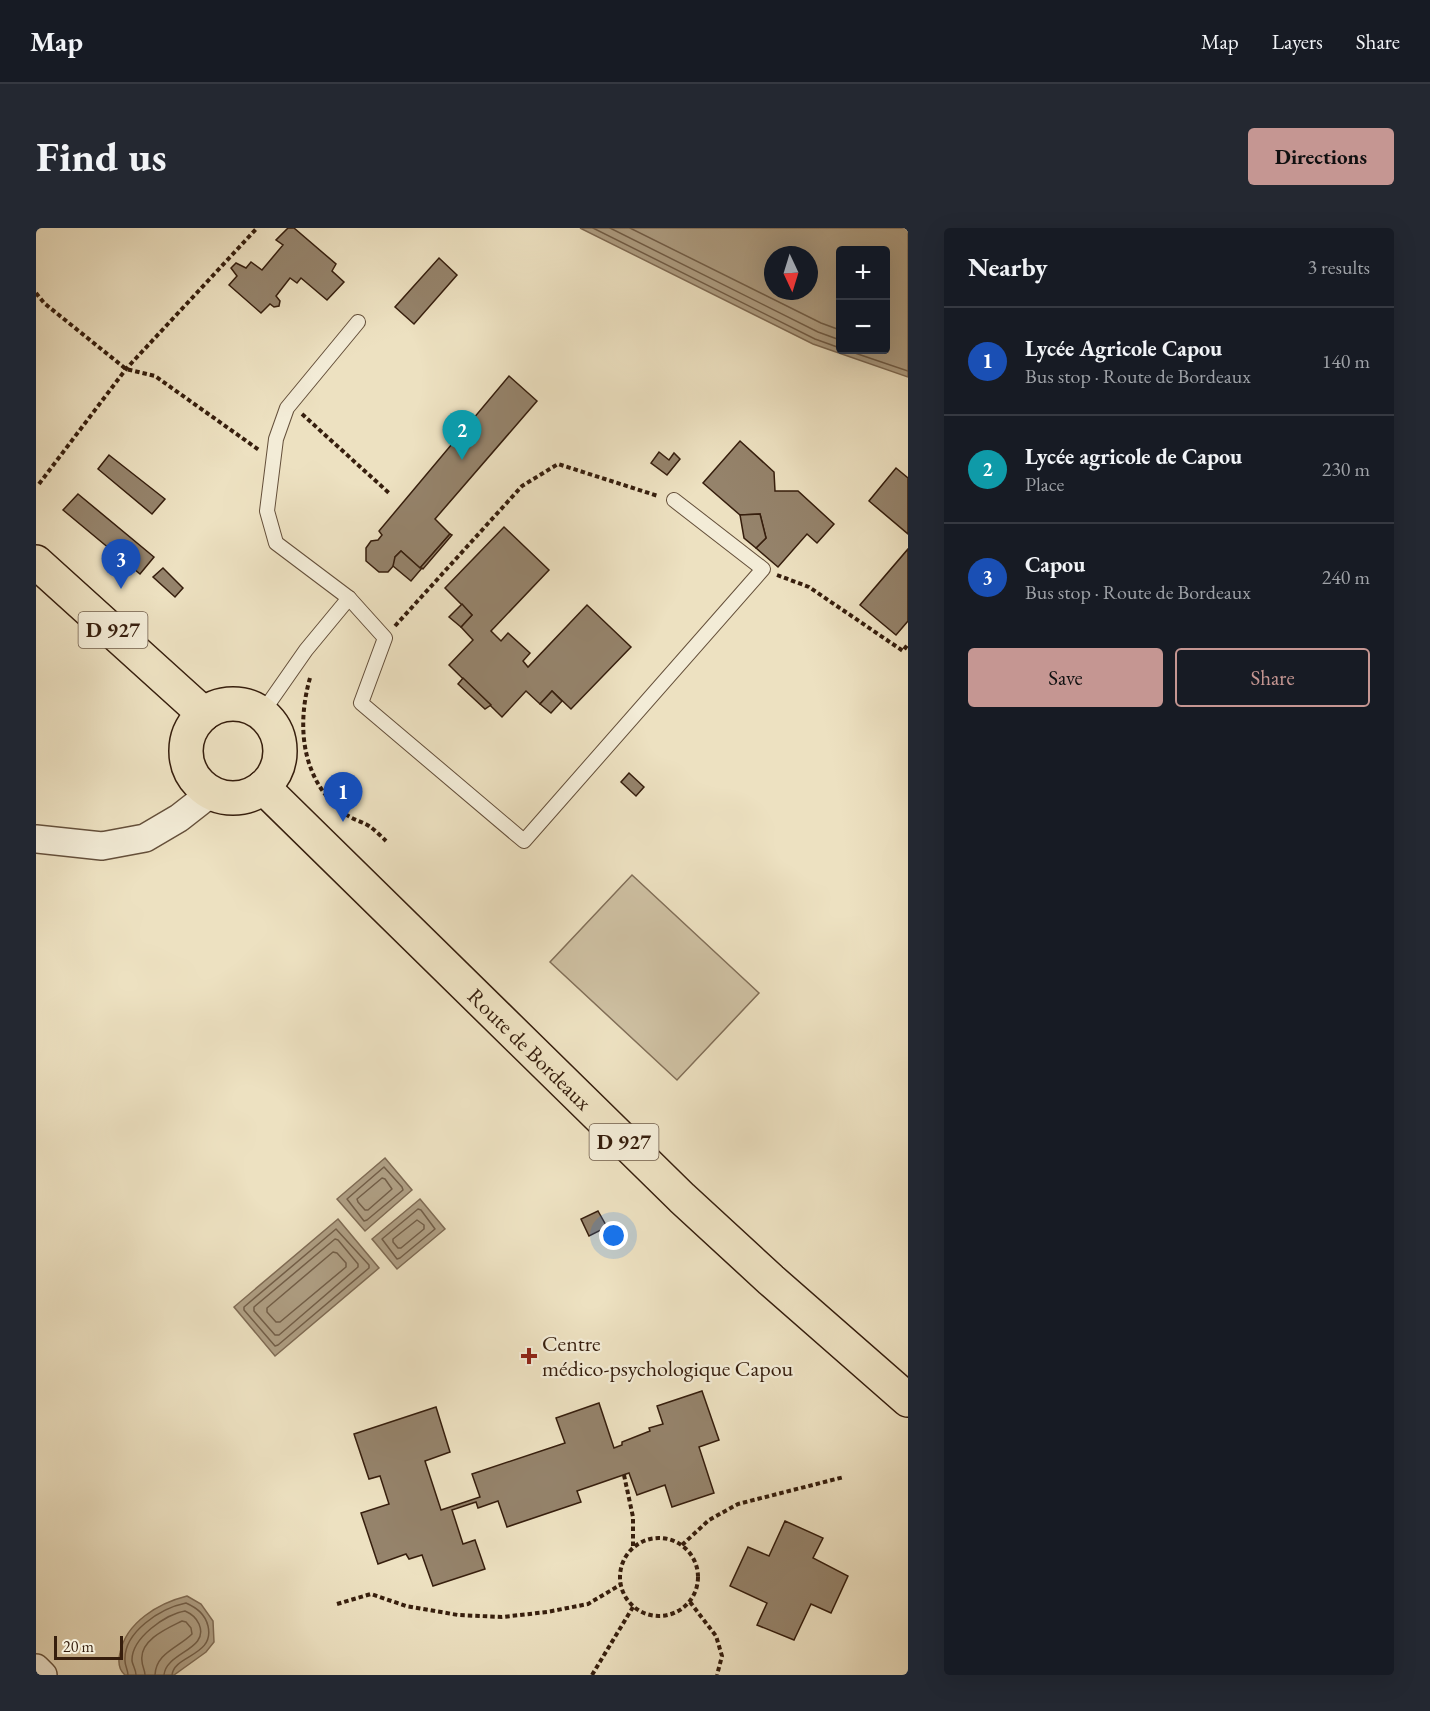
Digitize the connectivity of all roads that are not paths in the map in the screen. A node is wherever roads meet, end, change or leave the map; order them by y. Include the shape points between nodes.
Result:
1 (358, 322) dead end
2 (674, 500) road end
3 (36, 562) edge
4 (349, 598) junction
5 (262, 713) junction
6 (204, 714) junction
7 (263, 787) junction
8 (211, 794) junction
9 (36, 839) edge
10 (908, 1400) edge
11 (36, 1668) edge
12 (44, 1675) edge

1 - 4 lane via 291,403 276,439 267,511 276,543
2 - 4 lane via 763,569 524,841 362,704 385,638
3 - 6 main road, D 927
4 - 5 lane
5 - 6 main road via 233,704
5 - 7 main road via 273,725 281,754 277,770
6 - 8 main road via 193,726 186,756 190,771
7 - 8 main road via 242,798
7 - 10 main road, Route de Bordeaux / D 927 via 682,1198
8 - 9 street via 145,838 102,846
11 - 12 street

